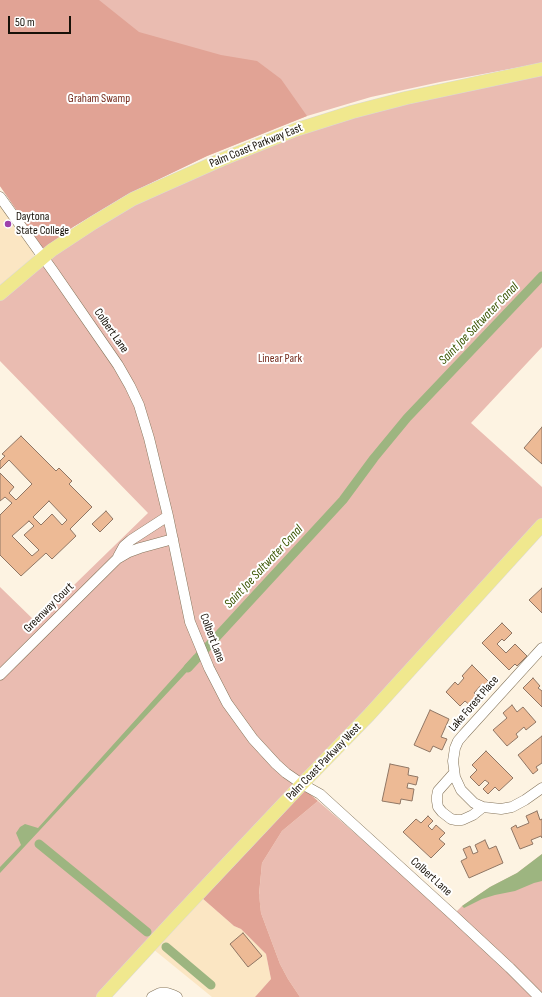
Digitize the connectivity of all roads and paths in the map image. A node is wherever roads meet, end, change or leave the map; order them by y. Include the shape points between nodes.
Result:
1 (542, 69) edge
2 (0, 197) edge
3 (43, 257) junction
4 (0, 294) edge
5 (168, 516) junction
6 (542, 525) edge
7 (173, 539) junction
8 (117, 559) junction
9 (542, 648) edge
10 (0, 675) edge
11 (454, 773) junction
12 (302, 784) junction
13 (542, 788) edge
14 (483, 807) junction
15 (103, 997) edge
16 (152, 997) edge
17 (177, 997) edge
18 (539, 997) edge

1 - 3 main road, Palm Coast Parkway East via 380,104 295,130 133,199
2 - 3 street, Colbert Lane
3 - 4 main road, Palm Coast Parkway East
3 - 5 street, Colbert Lane via 118,364 130,386 147,431
5 - 7 street, Colbert Lane
5 - 8 street via 131,540 124,546
6 - 12 main road, Palm Coast Parkway West via 369,715
7 - 8 street via 140,548
7 - 12 street, Colbert Lane via 190,622 218,687 239,720 264,751 280,768
8 - 10 street, Greenway Court
9 - 11 street, Lake Forest Place via 461,737 453,754
11 - 14 street, Lake Forest Place via 456,782 464,794
11 - 14 street via 438,791 437,802 442,812 451,819 462,820
12 - 15 main road, Palm Coast Parkway West
12 - 18 street, Colbert Lane via 320,794 482,941
13 - 14 street, Lake Forest Place via 512,807
16 - 17 street via 167,993

